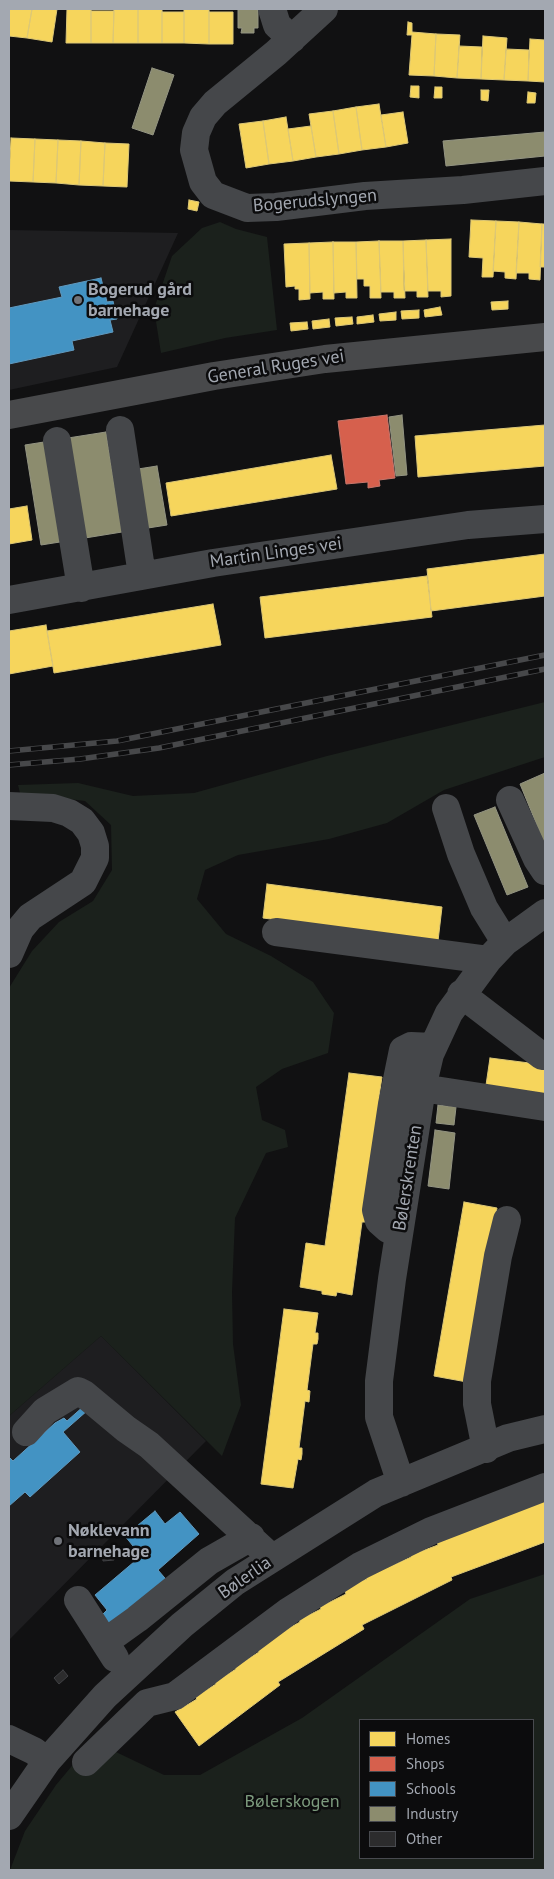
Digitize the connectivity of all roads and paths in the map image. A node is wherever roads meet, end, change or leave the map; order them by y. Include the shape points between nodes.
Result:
1 (272, 9) edge
2 (324, 9) edge
3 (292, 39) junction
4 (545, 181) edge
5 (545, 337) edge
6 (9, 415) edge
7 (120, 430) dead end
8 (57, 441) dead end
9 (545, 519) edge
10 (142, 575) junction
11 (81, 588) junction
12 (9, 600) edge
13 (510, 800) dead end
14 (9, 806) edge
15 (446, 808) dead end
16 (545, 871) edge
17 (545, 913) edge
18 (276, 932) dead end
19 (496, 951) junction
20 (9, 954) edge
21 (461, 994) junction
22 (433, 1047) junction
23 (542, 1056) dead end
24 (422, 1088) junction
25 (545, 1107) edge
26 (507, 1220) dead end
27 (399, 1234) junction
28 (545, 1429) edge
29 (26, 1432) dead end
30 (486, 1449) junction
31 (401, 1483) junction
32 (545, 1487) edge
33 (251, 1537) junction
34 (272, 1558) junction
35 (78, 1600) dead end
36 (105, 1642) junction
37 (130, 1673) junction
38 (147, 1703) junction
39 (9, 1739) edge
40 (47, 1760) junction
41 (86, 1762) dead end
42 (19, 1782) edge
43 (9, 1816) edge

1 - 3 street via 277,25
2 - 3 street, Bogerudslyngen
3 - 4 street, Bogerudslyngen via 215,102 202,117 194,150 203,182 214,195 247,208 276,207
5 - 6 main road, General Ruges vei via 324,359 214,376
7 - 10 street
8 - 11 street
9 - 10 street, Martin Linges vei via 468,525
10 - 11 street, Martin Linges vei
11 - 12 street, Martin Linges vei
13 - 16 street
14 - 20 street via 53,808 69,813 82,821 95,846 95,858 83,882 30,916
15 - 19 street via 460,854 484,908
17 - 19 street, Bølerskrenten
18 - 19 street
19 - 21 street, Bølerskrenten
21 - 22 street, Bølerskrenten
21 - 23 street
22 - 24 street, Bølerskrenten
22 - 27 street via 411,1046 403,1050 394,1092 376,1210 380,1221
24 - 25 street
24 - 27 street, Bølerskrenten
26 - 30 street via 477,1381 477,1404
27 - 31 street, Bølerskrenten via 378,1381 379,1417
28 - 30 street, Bølerlia via 508,1438
29 - 33 street via 45,1411 78,1391 150,1444
30 - 31 street, Bølerlia
31 - 34 street, Bølerlia via 376,1493
32 - 38 street via 431,1531 360,1566 289,1611 174,1696
33 - 34 street
33 - 36 street via 209,1561
34 - 37 street, Bølerlia via 182,1625
35 - 36 street
36 - 37 street
37 - 38 street via 141,1682
37 - 40 street, Bølerlia
38 - 41 street
39 - 40 street
40 - 42 street, Bølerlia
42 - 43 street, Bølerlia

